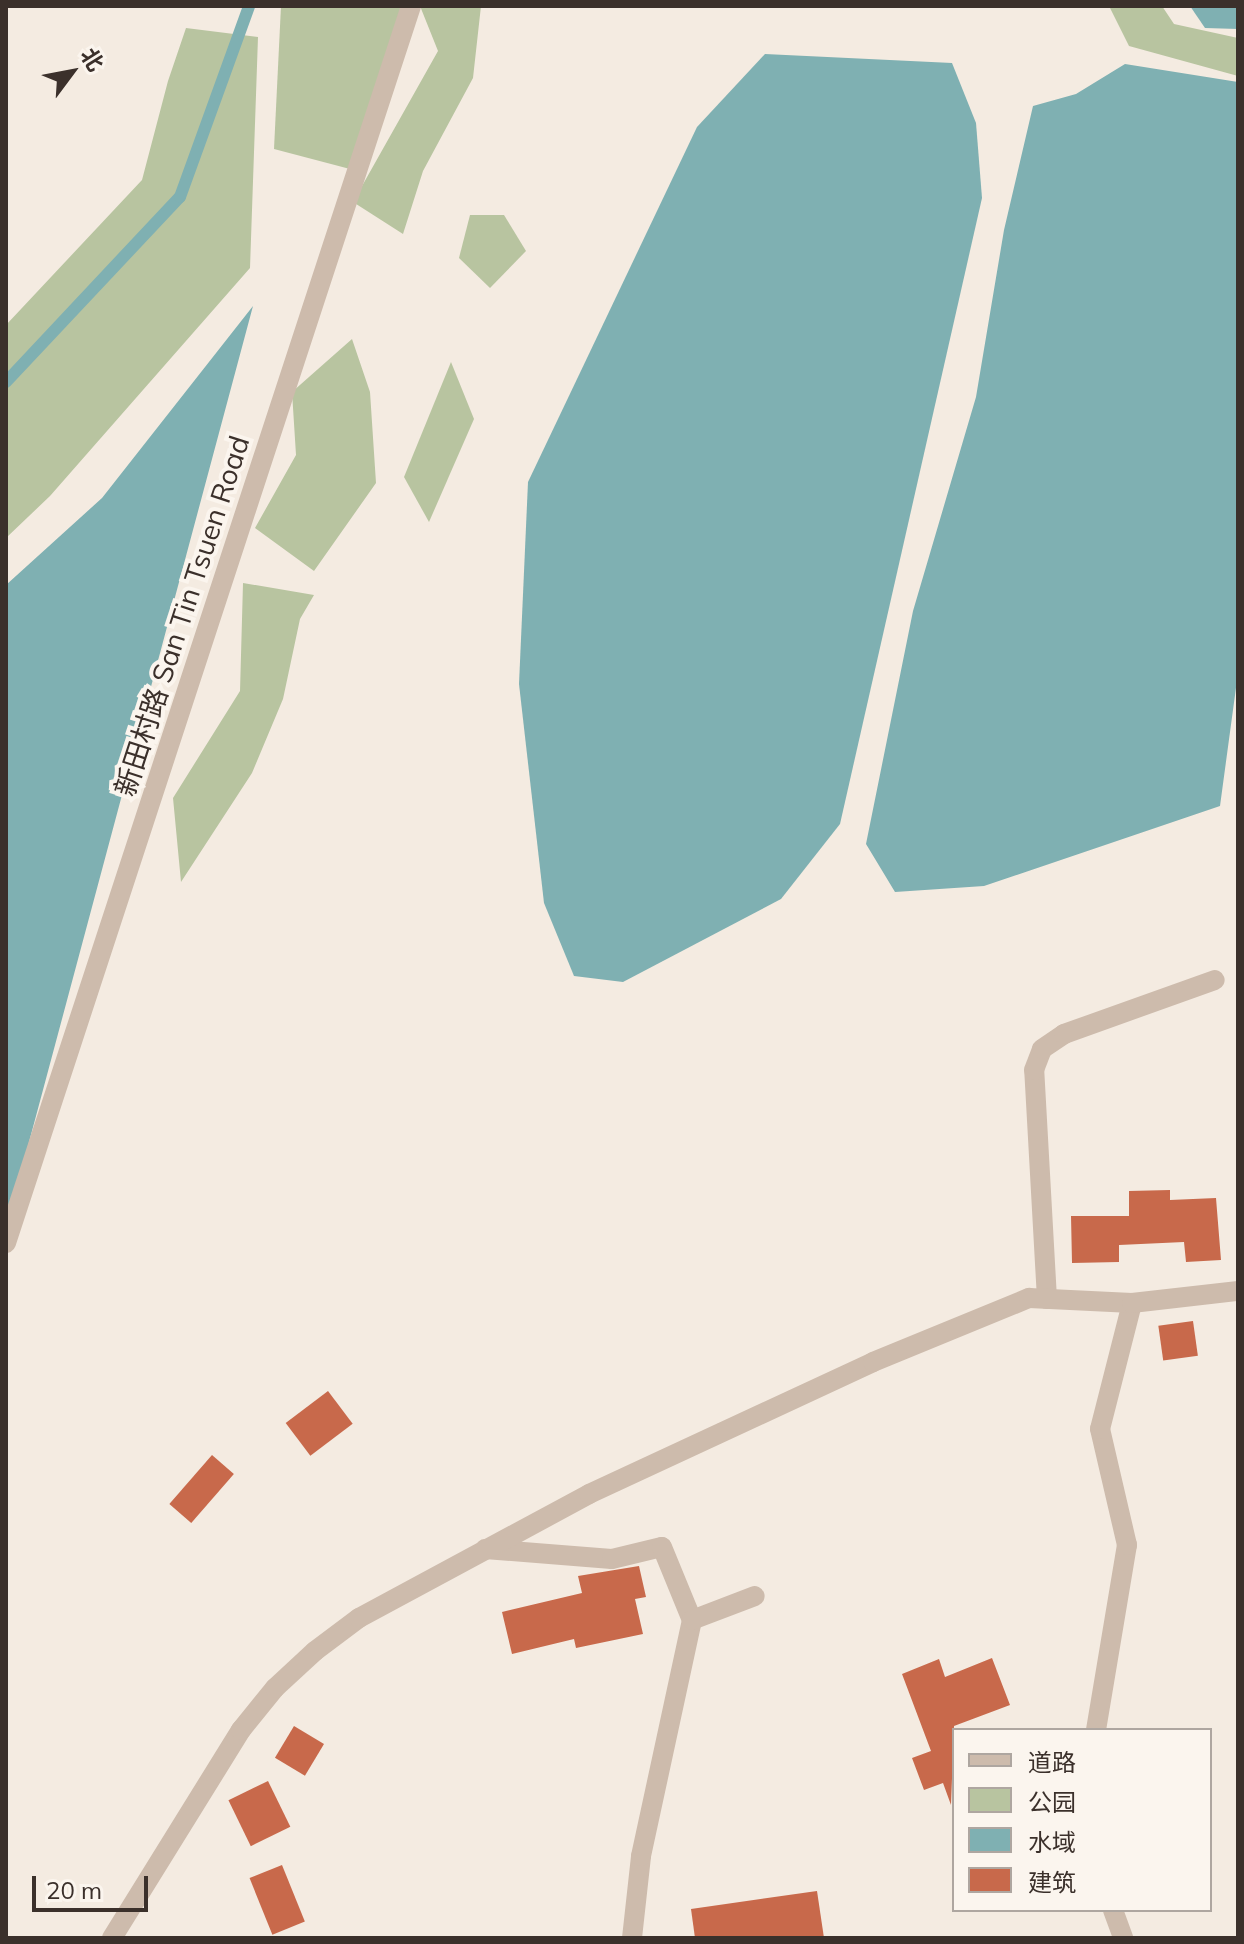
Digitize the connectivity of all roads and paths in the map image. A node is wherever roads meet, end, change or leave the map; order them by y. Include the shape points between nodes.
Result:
1 (411, 6) edge
2 (1215, 980) dead end
3 (6, 1243) edge
4 (1238, 1291) edge
5 (1047, 1299) junction
6 (1132, 1303) junction
7 (485, 1549) junction
8 (755, 1596) dead end
9 (692, 1620) junction
10 (1096, 1728) edge
11 (1114, 1912) edge
12 (112, 1938) edge
13 (632, 1938) edge
14 (1123, 1938) edge

1 - 3 street, 新田村路 San Tin Tsuen Road
2 - 5 street via 1064,1034 1042,1049 1034,1070
4 - 6 street
5 - 6 street
5 - 7 street via 1029,1298 873,1362 589,1494
6 - 10 street via 1100,1429 1127,1545
7 - 9 street via 612,1559 662,1547
7 - 12 street via 359,1618 275,1688 241,1730
8 - 9 street
9 - 13 street via 641,1856
11 - 14 street

